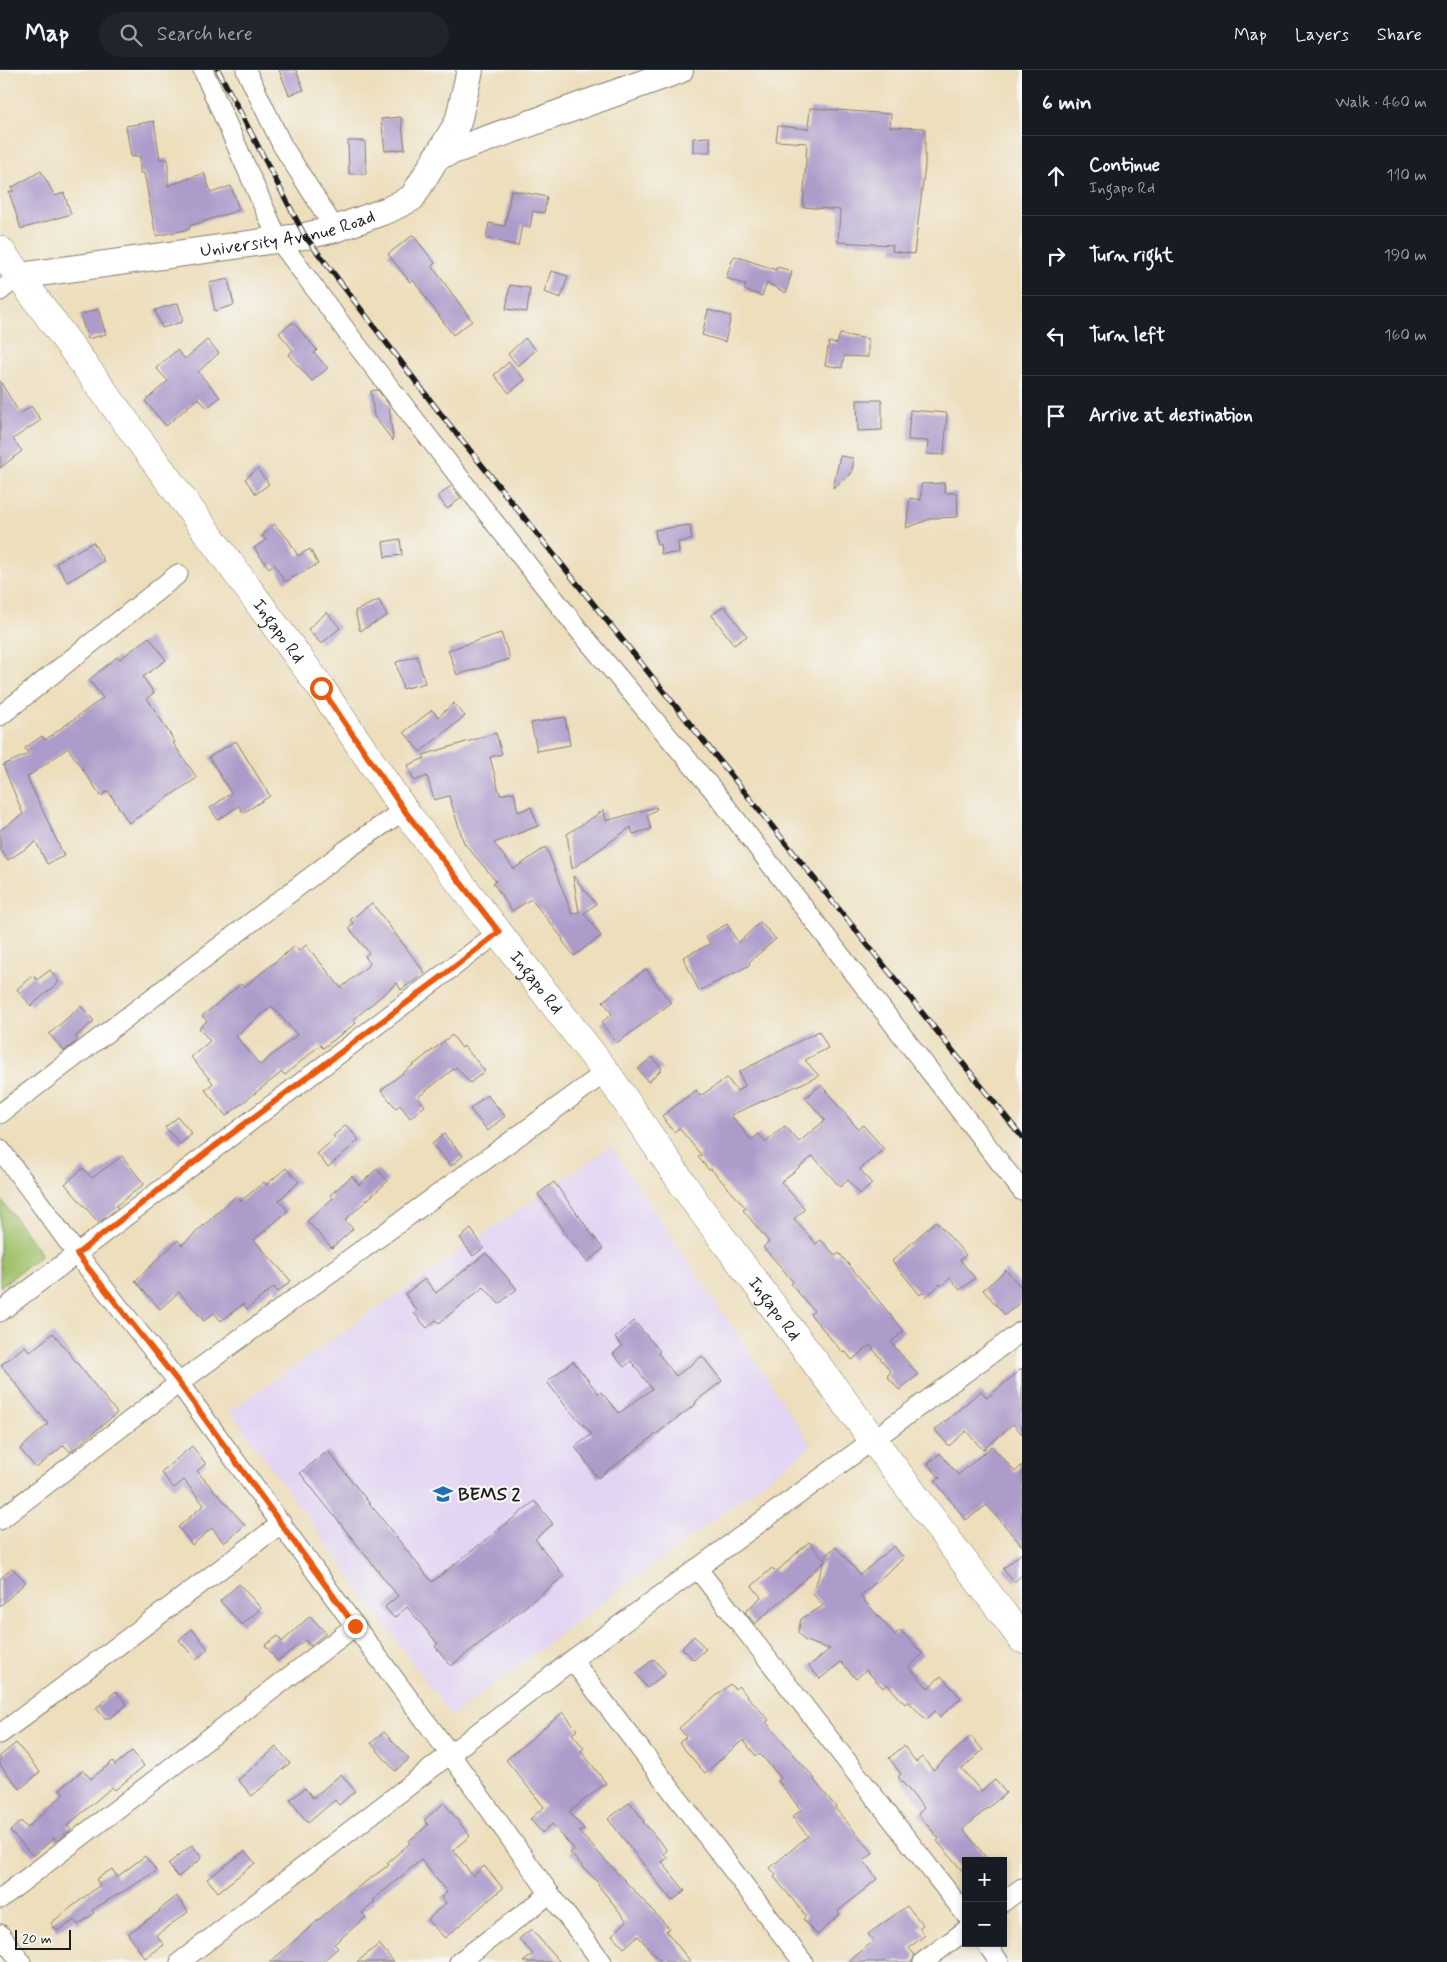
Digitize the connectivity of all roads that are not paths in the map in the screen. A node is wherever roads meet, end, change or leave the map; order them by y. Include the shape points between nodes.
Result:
1 (203, 70) edge
2 (246, 70) edge
3 (470, 70) edge
4 (680, 70) edge
5 (436, 157) junction
6 (335, 229) junction
7 (278, 240) junction
8 (0, 250) edge
9 (9, 284) edge
10 (178, 574) dead end
11 (0, 716) edge
12 (404, 810) junction
13 (499, 932) junction
14 (606, 1072) junction
15 (0, 1114) edge
16 (0, 1149) edge
17 (1022, 1190) edge
18 (77, 1254) junction
19 (0, 1312) edge
20 (1022, 1330) edge
21 (179, 1383) junction
22 (873, 1438) junction
23 (0, 1520) edge
24 (282, 1523) junction
25 (697, 1568) junction
26 (355, 1626) junction
27 (1022, 1639) edge
28 (572, 1660) junction
29 (0, 1734) edge
30 (450, 1754) junction
31 (1022, 1888) edge
32 (550, 1894) junction
33 (0, 1899) edge
34 (1007, 1899) edge
35 (962, 1911) edge
36 (962, 1933) edge
37 (0, 1934) edge
38 (989, 1947) edge
39 (21, 1962) edge
40 (180, 1962) edge
41 (459, 1962) edge
42 (602, 1962) edge
43 (803, 1962) edge
44 (923, 1962) edge
45 (999, 1962) edge

1 - 7 street
2 - 6 street via 282,145
3 - 5 main road, University Avenue Road via 458,122
4 - 5 main road
5 - 6 main road, University Avenue Road via 412,198
6 - 7 main road, University Avenue Road
7 - 9 main road, University Avenue Road
7 - 17 street via 494,522 582,634 714,791
8 - 9 main road, Ingapo Rd
9 - 12 main road, Ingapo Rd via 321,688
10 - 11 street
12 - 13 main road, Ingapo Rd
12 - 15 street via 346,850
13 - 14 main road, Ingapo Rd
13 - 18 street
14 - 21 street
14 - 22 main road, Ingapo Rd via 696,1203
16 - 18 street
18 - 19 street
18 - 21 street
20 - 22 street
21 - 23 street
21 - 24 street
22 - 25 street
22 - 27 main road, Ingapo Rd
24 - 26 street
24 - 29 street
25 - 28 street
25 - 35 street
26 - 30 street
26 - 33 street
28 - 30 street
28 - 43 street
30 - 32 street
30 - 40 street
31 - 34 street
32 - 41 street
32 - 42 street
36 - 44 street
37 - 39 street
38 - 45 street

